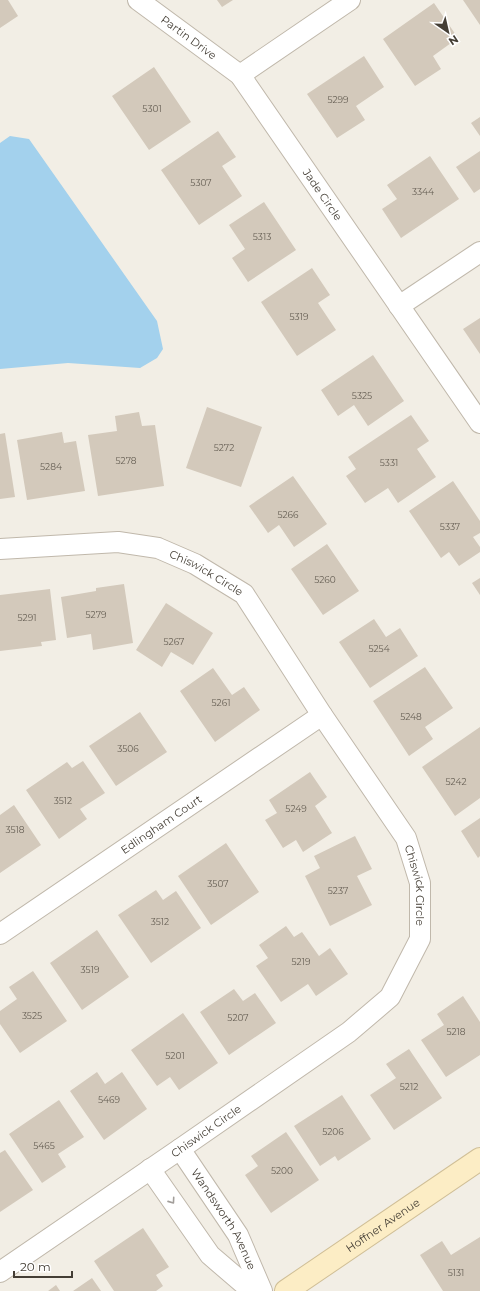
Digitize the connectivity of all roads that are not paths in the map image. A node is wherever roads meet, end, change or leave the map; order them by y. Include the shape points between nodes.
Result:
1 (138, 0) edge
2 (350, 0) edge
3 (240, 75) junction
4 (480, 252) edge
5 (399, 306) junction
6 (480, 423) edge
7 (0, 549) edge
8 (322, 715) junction
9 (0, 934) edge
10 (180, 1149) junction
11 (480, 1159) edge
12 (150, 1169) junction
13 (0, 1272) edge
14 (252, 1291) edge
15 (262, 1291) edge
16 (286, 1291) edge

1 - 3 street, Partin Drive
2 - 3 street
3 - 5 street, Jade Circle
4 - 5 street
5 - 6 street, Jade Circle
7 - 8 street, Chiswick Circle via 118,542 158,548 195,564 244,594
8 - 9 street, Edlingham Court
8 - 10 street, Chiswick Circle via 406,838 420,883 420,939 390,997 349,1032
10 - 12 street, Chiswick Circle
10 - 15 street, Wandsworth Avenue via 238,1235
11 - 16 main road, Hoffner Avenue
12 - 13 street, Chiswick Circle
12 -> 14 street, Wandsworth Avenue via 210,1255

